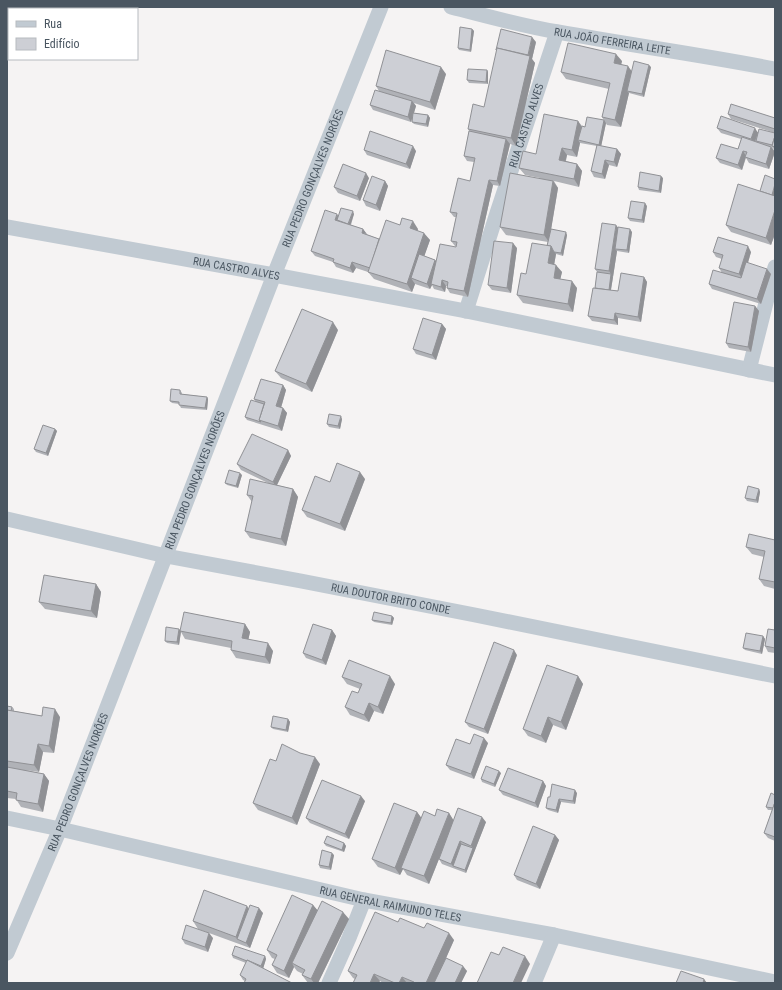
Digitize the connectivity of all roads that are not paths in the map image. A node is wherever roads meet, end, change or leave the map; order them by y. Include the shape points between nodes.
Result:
1 (381, 7) edge
2 (451, 7) edge
3 (557, 32) junction
4 (775, 69) edge
5 (7, 227) edge
6 (775, 267) edge
7 (274, 275) junction
8 (466, 311) junction
9 (749, 370) junction
10 (775, 375) edge
11 (7, 519) edge
12 (166, 556) junction
13 (775, 676) edge
14 (7, 818) edge
15 (60, 829) junction
16 (364, 900) junction
17 (554, 935) junction
18 (7, 953) edge
19 (775, 982) edge
20 (329, 983) edge
21 (534, 983) edge

1 - 7 street, RUA PEDRO GONÇALVES NORÕES
2 - 3 street, RUA JOÃO FERREIRA LEITE
3 - 4 street, RUA JOÃO FERREIRA LEITE
3 - 8 street, RUA CASTRO ALVES
5 - 7 street, RUA CASTRO ALVES
6 - 9 street
7 - 8 street, RUA CASTRO ALVES
7 - 12 street, RUA PEDRO GONÇALVES NORÕES
8 - 9 street, RUA CASTRO ALVES
9 - 10 street, RUA CASTRO ALVES
11 - 12 street, RUA DOUTOR BRITO CONDE
12 - 13 street, RUA DOUTOR BRITO CONDE
12 - 15 street, RUA PEDRO GONÇALVES NORÕES
14 - 15 street, RUA GENERAL RAIMUNDO TELES
15 - 16 street, RUA GENERAL RAIMUNDO TELES
15 - 18 street, RUA PEDRO GONÇALVES NORÕES
16 - 17 street, RUA GENERAL RAIMUNDO TELES
16 - 20 street
17 - 19 street, RUA GENERAL RAIMUNDO TELES
17 - 21 street

